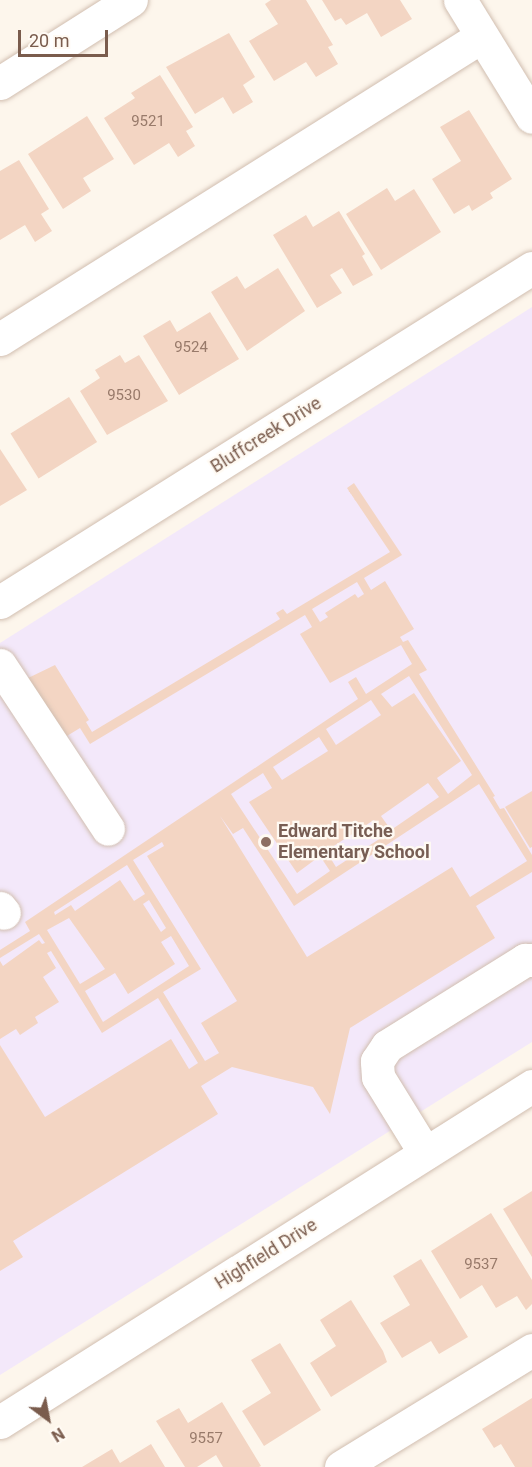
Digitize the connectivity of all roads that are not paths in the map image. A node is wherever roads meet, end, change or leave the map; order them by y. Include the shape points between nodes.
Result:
1 (131, 0) edge
2 (460, 0) edge
3 (482, 36) junction
4 (0, 83) edge
5 (532, 117) edge
6 (532, 268) edge
7 (0, 339) edge
8 (0, 602) edge
9 (0, 665) edge
10 (108, 829) dead end
11 (532, 960) edge
12 (532, 1086) edge
13 (425, 1153) junction
14 (532, 1350) edge
15 (0, 1422) edge
16 (341, 1467) edge

1 - 4 street
2 - 3 street
3 - 5 street
3 - 7 street
6 - 8 street, Bluffcreek Drive
9 - 10 street
11 - 13 street via 525,960 387,1046 377,1061 378,1077
12 - 13 street, Highfield Drive
13 - 15 street, Highfield Drive
14 - 16 street

